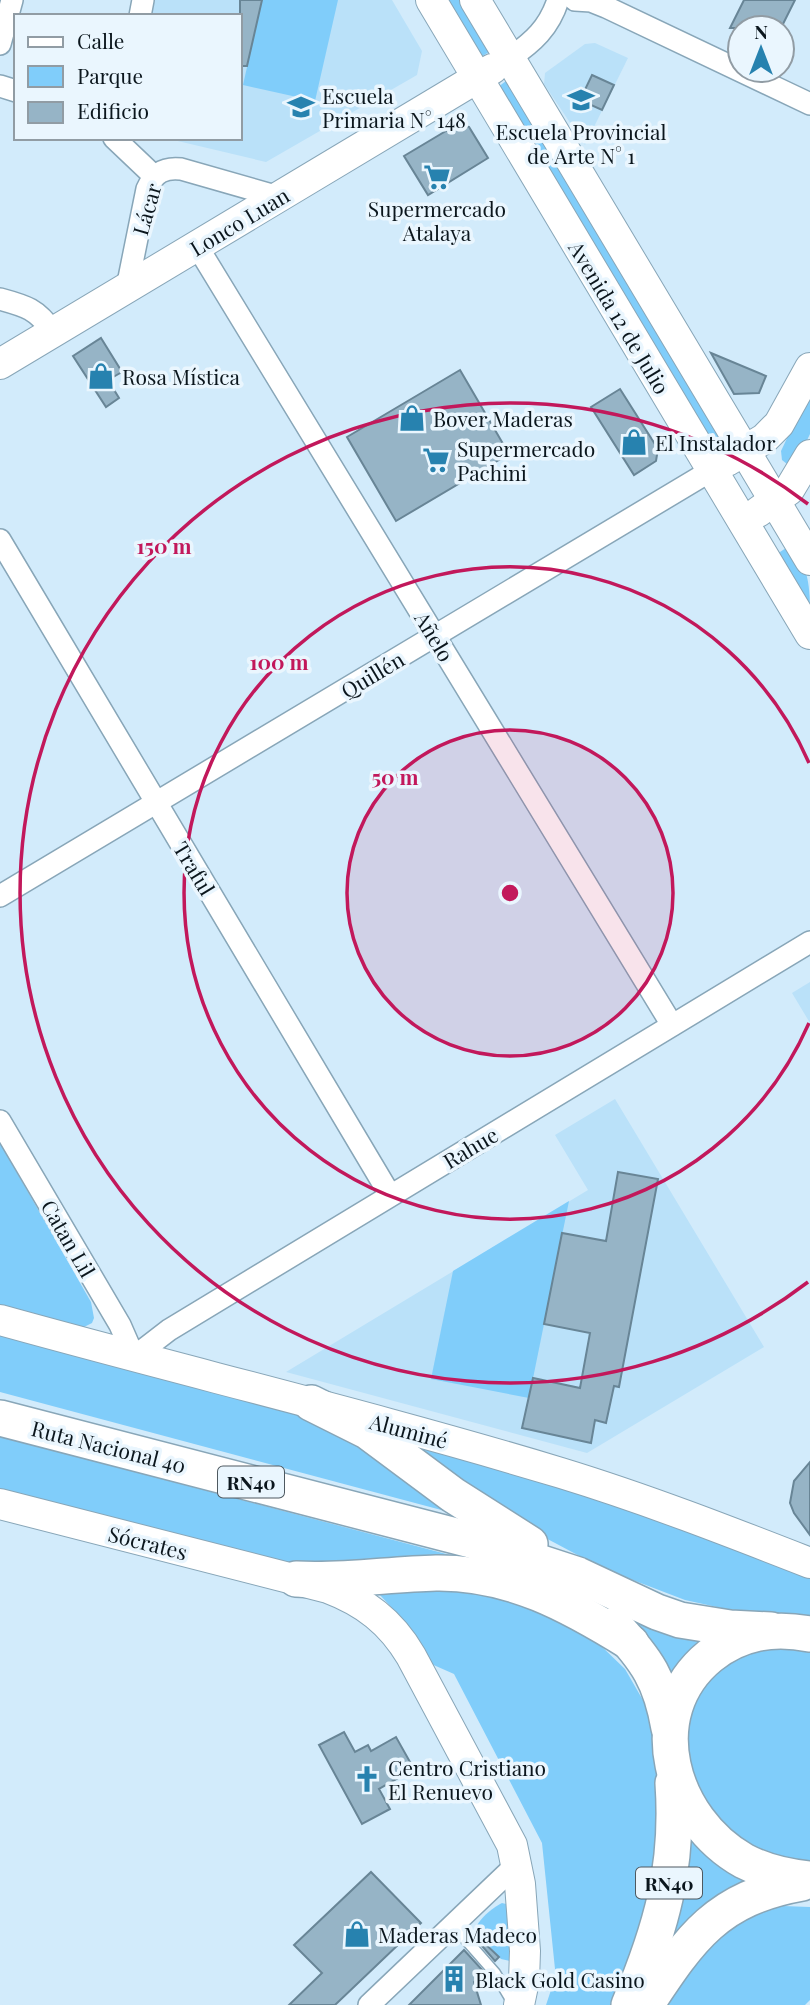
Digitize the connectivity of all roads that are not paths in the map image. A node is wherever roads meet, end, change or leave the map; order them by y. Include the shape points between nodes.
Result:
1 (12, 0) edge
2 (431, 0) edge
3 (475, 0) edge
4 (558, 0) edge
5 (575, 0) edge
6 (0, 44) edge
7 (510, 58) junction
8 (477, 78) junction
9 (810, 104) edge
10 (116, 140) edge
11 (154, 176) junction
12 (279, 197) junction
13 (197, 246) junction
14 (127, 288) junction
15 (0, 299) edge
16 (53, 332) junction
17 (0, 364) edge
18 (810, 368) edge
19 (745, 451) junction
20 (810, 455) edge
21 (712, 470) junction
22 (775, 501) junction
23 (743, 522) junction
24 (0, 540) edge
25 (810, 561) edge
26 (810, 634) edge
27 (435, 636) junction
28 (156, 803) junction
29 (0, 896) edge
30 (810, 942) edge
31 (672, 1025) junction
32 (0, 1121) edge
33 (390, 1195) junction
34 (0, 1320) edge
35 (134, 1357) junction
36 (311, 1404) junction
37 (0, 1418) edge
38 (0, 1504) edge
39 (502, 1549) junction
40 (810, 1563) edge
41 (296, 1579) junction
42 (609, 1589) junction
43 (771, 1630) junction
44 (810, 1634) edge
45 (631, 1643) junction
46 (671, 1744) junction
47 (517, 1864) junction
48 (810, 1881) edge
49 (453, 1925) junction
50 (369, 2005) edge
51 (517, 2005) edge
52 (629, 2005) edge
53 (646, 2005) edge

1 - 6 street
2 - 8 street, Avenida 12 de Julio
3 - 7 street, Avenida 12 de Julio
4 - 7 street via 540,36
5 - 9 street via 606,7
7 - 8 street, Lonco Luan
7 - 19 street, Avenida 12 de Julio
8 - 12 street, Lonco Luan
8 - 21 street, Avenida 12 de Julio
10 - 11 street
11 - 12 street, Lácar via 167,169 181,169
11 - 14 street, Lácar
12 - 13 street, Lonco Luan
13 - 14 street, Lonco Luan
13 - 27 street, Añelo
14 - 16 street, Lonco Luan
15 - 16 street via 29,307
16 - 17 street, Lonco Luan
18 - 19 street, Quillén via 779,424
19 - 21 street, Quillén
19 - 22 street, Avenida 12 de Julio
20 - 22 street via 796,482
21 - 23 street, Avenida 12 de Julio
21 - 27 street, Quillén
22 - 23 street
22 - 25 street, Avenida 12 de Julio
23 - 26 street, Avenida 12 de Julio
24 - 28 street, Traful
27 - 28 street, Quillén
27 - 31 street, Añelo
28 - 29 street, Quillén
28 - 33 street, Traful
30 - 31 street, Rahue
31 - 33 street, Rahue
32 - 35 street, Catan Lil via 120,1325
33 - 35 street, Rahue via 169,1329
34 - 35 street, Aluminé
35 - 36 street, Aluminé
36 - 40 street, Aluminé via 562,1473
36 - 42 main road via 368,1431 478,1512
37 - 39 main road, Ruta Nacional 40 / RN40
38 - 41 street, Sócrates
39 - 42 main road, Ruta Nacional 40 / RN40
39 - 45 main road, Ruta Nacional 40 / RN40 via 566,1585
41 - 45 main road via 344,1581 438,1573 479,1577 555,1599
41 - 47 street, Sócrates via 348,1596 386,1621 400,1637 504,1830
42 - 43 main road, Ruta Nacional 40 / RN40 via 680,1620
43 - 44 main road, RN40
43 - 46 main road, RN40 via 734,1640 703,1662 680,1694 673,1713
45 - 46 main road, Ruta Nacional 40 / RN40 via 659,1684
46 - 48 main road, RN40 via 676,1781 701,1825 742,1860 767,1872
46 - 52 main road, Ruta Nacional 40 / RN40 via 675,1822 670,1883
47 - 49 street
47 - 51 street, Sócrates via 525,1951
48 - 53 main road, RN40 via 757,1894 720,1914 684,1950
49 - 50 street
49 - 51 lane

